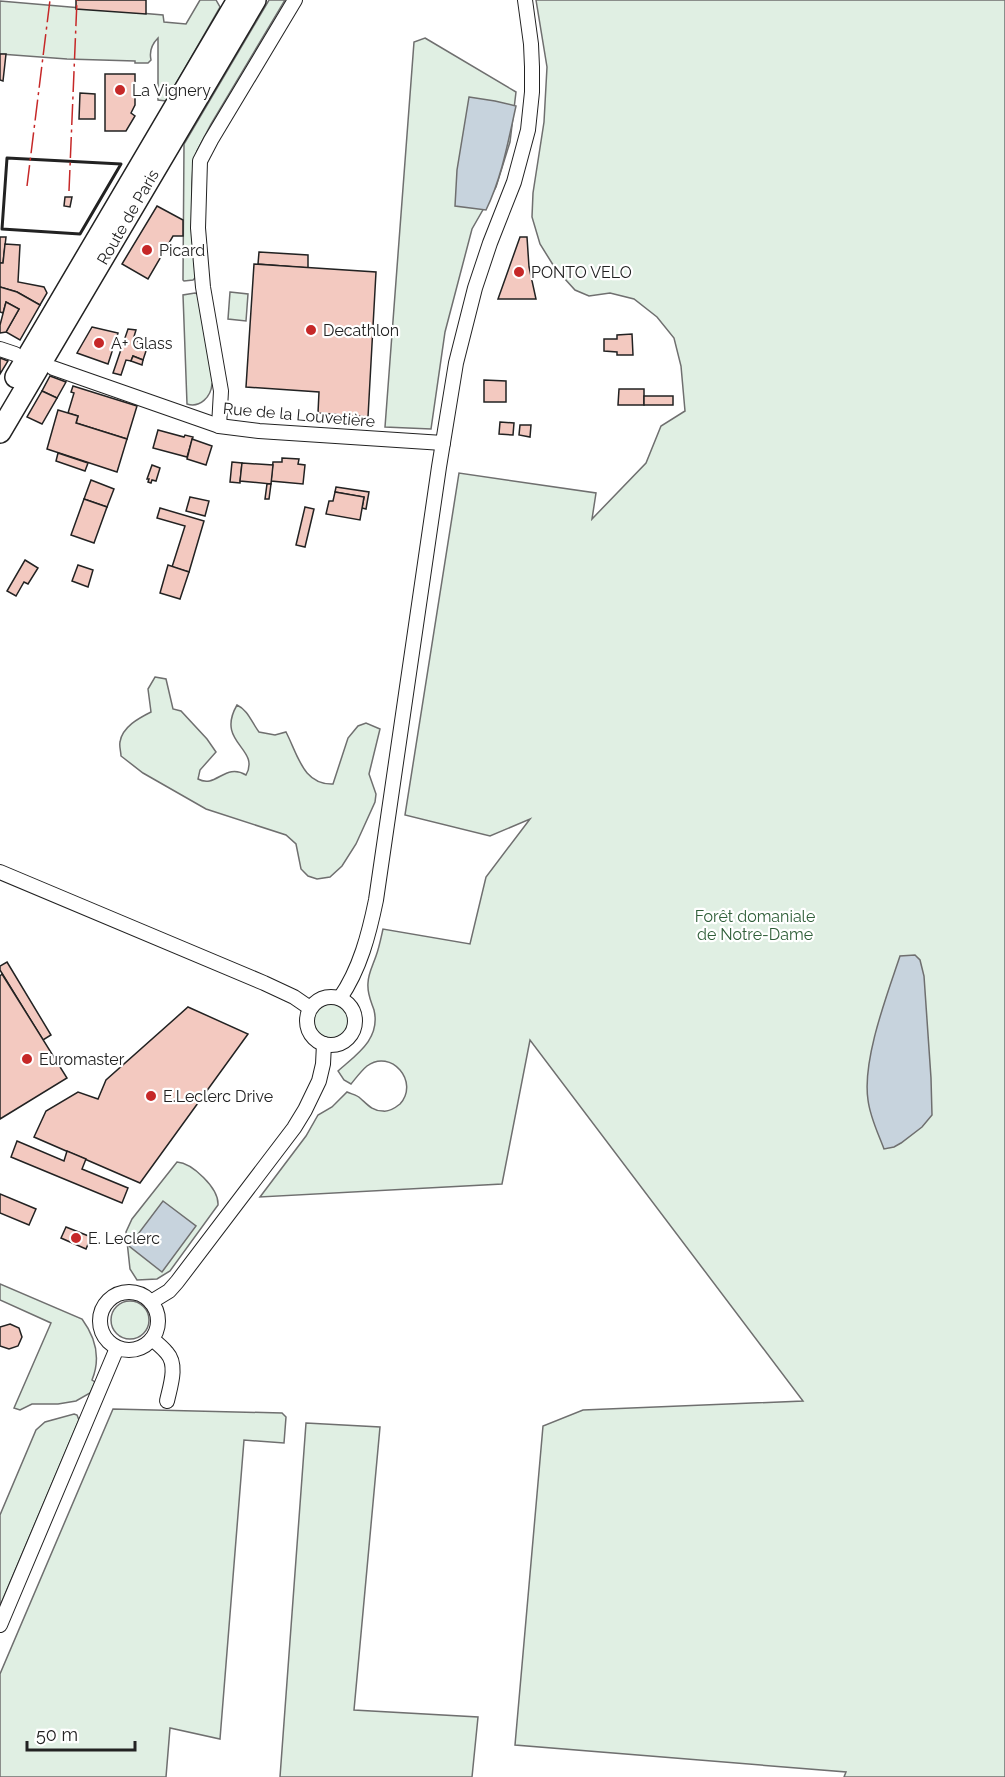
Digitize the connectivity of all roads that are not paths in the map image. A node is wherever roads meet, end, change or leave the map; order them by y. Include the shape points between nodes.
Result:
1 (238, 0) edge
2 (255, 0) edge
3 (295, 0) edge
4 (526, 5) edge
5 (0, 349) edge
6 (15, 354) dead end
7 (53, 368) dead end
8 (0, 403) edge
9 (219, 426) junction
10 (0, 432) edge
11 (442, 443) junction
12 (0, 872) edge
13 (340, 998) junction
14 (310, 1008) junction
15 (324, 1044) junction
16 (152, 1302) junction
17 (152, 1339) junction
18 (117, 1348) junction
19 (167, 1401) dead end
20 (0, 1625) edge

1 - 8 main road, Route de Paris
2 - 10 main road, Route de Paris
3 - 9 street via 200,161 198,228 203,287 221,391
4 - 11 street via 532,67 528,130 514,182 466,316
5 - 6 street
7 - 9 street, Rue de la Louvetière
9 - 11 street, Rue de la Louvetière
11 - 13 street via 376,900 361,956
12 - 14 street via 264,983
13 - 14 street via 320,999
13 - 15 street via 352,1009 355,1025 340,1044
14 - 15 street via 308,1029
15 - 16 street via 319,1081 294,1128 177,1282
16 - 17 street via 159,1320
16 - 18 street via 134,1292 124,1292 108,1301 100,1324 105,1338
17 - 18 street via 135,1350
17 - 19 street via 169,1354 172,1365
18 - 20 street

